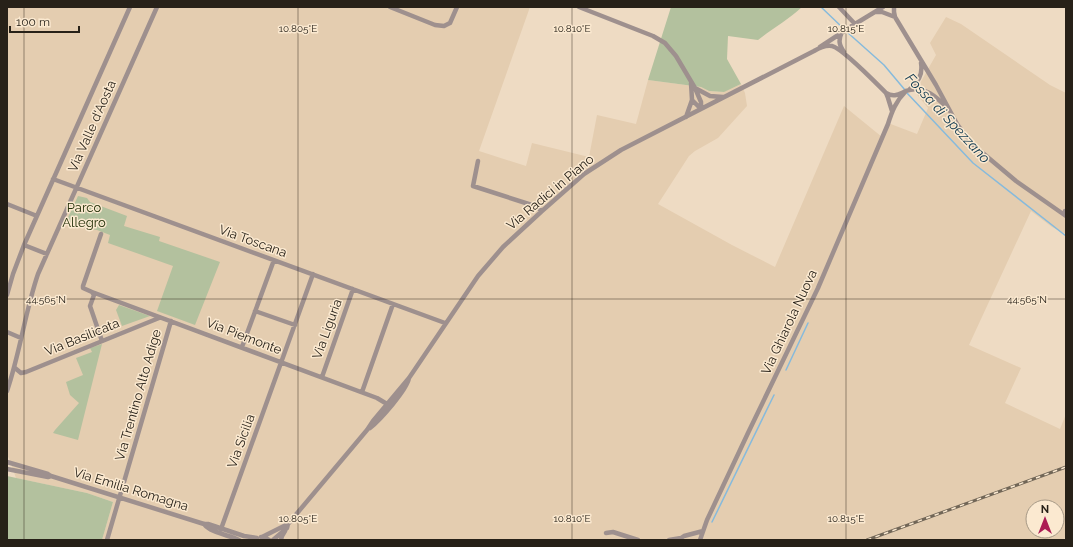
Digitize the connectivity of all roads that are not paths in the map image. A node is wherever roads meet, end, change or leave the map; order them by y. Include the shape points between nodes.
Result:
1 (130, 7) edge
2 (157, 7) edge
3 (390, 7) edge
4 (457, 7) edge
5 (579, 7) edge
6 (839, 7) edge
7 (883, 7) edge
8 (894, 7) edge
9 (874, 12) junction
10 (895, 17) junction
11 (855, 24) junction
12 (840, 34) junction
13 (817, 49) junction
14 (846, 55) junction
15 (921, 62) junction
16 (691, 83) junction
17 (695, 88) junction
18 (910, 90) junction
19 (886, 93) junction
20 (899, 96) junction
21 (724, 97) junction
22 (692, 100) junction
23 (701, 109) junction
24 (949, 110) junction
25 (892, 111) junction
26 (686, 117) junction
27 (478, 161) dead end
28 (54, 180) junction
29 (76, 188) junction
30 (7, 204) edge
31 (542, 211) junction
32 (1065, 212) edge
33 (37, 216) junction
34 (101, 234) dead end
35 (24, 245) junction
36 (46, 254) junction
37 (274, 260) junction
38 (313, 274) junction
39 (353, 289) junction
40 (92, 292) junction
41 (7, 295) edge
42 (394, 304) junction
43 (255, 311) junction
44 (159, 318) junction
45 (171, 321) junction
46 (445, 323) junction
47 (295, 325) junction
48 (7, 332) edge
49 (21, 338) junction
50 (102, 341) junction
51 (242, 347) junction
52 (282, 362) junction
53 (15, 368) junction
54 (322, 377) junction
55 (409, 378) junction
56 (7, 391) edge
57 (362, 392) junction
58 (399, 396) junction
59 (387, 404) junction
60 (378, 421) junction
61 (367, 430) junction
62 (7, 462) edge
63 (7, 469) edge
64 (51, 476) junction
65 (120, 497) junction
66 (204, 524) junction
67 (287, 526) junction
68 (221, 529) junction
69 (703, 531) junction
70 (606, 533) dead end
71 (262, 537) junction
72 (255, 539) edge
73 (682, 539) edge
74 (107, 540) edge
75 (239, 540) edge
76 (269, 540) edge
77 (273, 540) edge
78 (281, 540) edge
79 (638, 540) edge
80 (670, 540) edge
81 (700, 540) edge

1 - 28 street, Via Valle d'Aosta
2 - 29 street, Via Valle d'Aosta
3 - 4 street via 435,25 444,26 450,23
5 - 16 street via 665,43 676,56
6 - 11 street
7 - 9 street
8 - 10 street
9 - 10 street
9 - 11 street
10 - 15 street
11 - 12 street
12 - 13 street
12 - 14 street via 839,44
13 - 14 street via 832,46
13 - 21 street, Via Radici in Piano
14 - 19 street
15 - 18 street via 920,76
15 - 24 street
16 - 17 street
16 - 22 street
17 - 21 street via 710,96
17 - 23 street
18 - 20 street
18 - 24 street via 930,92
19 - 20 street
19 - 25 street
20 - 25 street, Via Ghiarola Nuova
21 - 23 street, Via Radici in Piano
22 - 23 street
22 - 26 street
23 - 26 street, Via Radici in Piano
24 - 32 street via 966,137 983,154 1034,195
25 - 69 street, Via Ghiarola Nuova via 818,288
26 - 31 street, Via Radici in Piano via 599,164
27 - 31 street via 473,186 535,206
28 - 29 street, Via Toscana
28 - 33 street, Via Valle d'Aosta
29 - 36 street, Via Valle d'Aosta
29 - 37 street, Via Toscana
30 - 33 street
31 - 46 street, Via Radici in Piano via 503,247 478,276
33 - 35 street, Via Valle d'Aosta
34 - 40 street via 83,286
35 - 36 street
35 - 41 street, Via Valle d'Aosta
36 - 49 street, Via Valle d'Aosta via 31,294
37 - 38 street, Via Toscana
37 - 43 street
38 - 39 street, Via Toscana
38 - 47 street, Via Sicilia
39 - 42 street, Via Toscana
39 - 54 street, Via Liguria
40 - 44 street, Via Piemonte
40 - 50 street via 94,295 90,306
42 - 46 street, Via Toscana
42 - 57 street
43 - 47 street
43 - 51 street
44 - 45 street, Via Piemonte
44 - 50 street, Via Basilicata
45 - 51 street, Via Piemonte
45 - 65 street, Via Trentino Alto Adige
46 - 55 street, Via Radici in Piano
47 - 52 street, Via Sicilia
48 - 49 street
49 - 53 street, Via Valle d'Aosta
50 - 53 street, Via Basilicata via 26,372 21,373
51 - 52 street, Via Piemonte
52 - 54 street, Via Piemonte
52 - 68 street, Via Sicilia
53 - 56 street, Via Valle d'Aosta
54 - 57 street, Via Piemonte
55 - 58 street
55 - 59 street
57 - 59 street, Via Piemonte
58 - 59 street
58 - 60 street
59 - 60 street
59 - 61 street
60 - 61 street
61 - 67 street
62 - 64 street, Via Emilia Romagna
63 - 64 street, Via Emilia Romagna via 48,478
64 - 65 street, Via Emilia Romagna
65 - 66 street, Via Emilia Romagna
65 - 74 street, Via Trentino Alto Adige
66 - 68 street, Via Emilia Romagna
66 - 75 street, Via Emilia Romagna via 214,531
67 - 71 street
67 - 77 street
67 - 78 street
68 - 72 street, Via Emilia Romagna
69 - 73 street via 684,536
69 - 81 street, Via Ghiarola Nuova
70 - 79 street via 613,532
71 - 72 street
71 - 76 street
73 - 80 street

